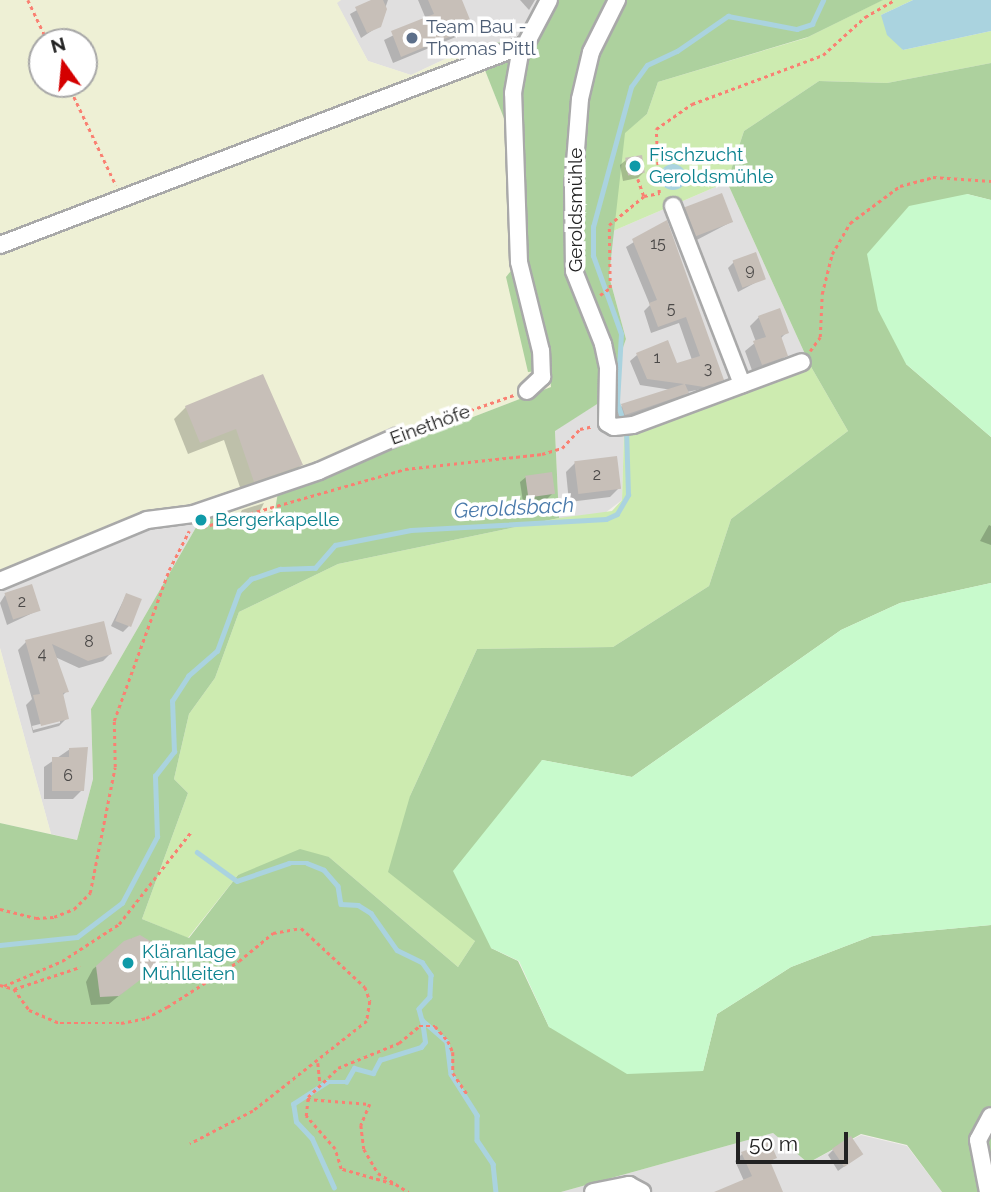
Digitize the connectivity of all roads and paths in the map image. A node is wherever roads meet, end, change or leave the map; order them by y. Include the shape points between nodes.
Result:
1 (28, 0) edge
2 (550, 0) edge
3 (617, 0) edge
4 (894, 0) edge
5 (41, 28) edge
6 (524, 45) junction
7 (75, 98) edge
8 (638, 179) dead end
9 (991, 181) edge
10 (659, 193) junction
11 (644, 196) junction
12 (121, 197) junction
13 (673, 206) joint
14 (0, 245) edge
15 (601, 291) dead end
16 (802, 362) joint
17 (742, 384) junction
18 (527, 391) joint
19 (610, 425) junction
20 (398, 436) joint
21 (193, 514) junction
22 (0, 581) edge
23 (191, 832) dead end
24 (0, 909) edge
25 (80, 967) dead end
26 (2, 985) edge
27 (14, 989) junction
28 (318, 1062) junction
29 (320, 1083) junction
30 (467, 1094) dead end
31 (307, 1099) junction
32 (991, 1116) edge
33 (190, 1144) dead end
34 (393, 1184) junction
35 (408, 1192) edge
36 (593, 1192) edge
37 (642, 1192) edge
38 (988, 1192) edge

1 - 5 path
2 - 6 street
3 - 19 street, Geroldsmühle via 591,52 580,99 573,188 574,271 606,356
4 - 10 path via 865,17 823,55 692,104 656,129
6 - 12 street
6 - 18 street via 513,93 519,261 541,352 542,377
7 - 12 path
8 - 11 path
9 - 16 path via 933,177 900,186 875,200 850,223 832,254 822,294 820,337
10 - 11 path
10 - 13 path
11 - 15 path via 609,225 610,288
12 - 14 street
13 - 17 street
16 - 17 street
17 - 19 street via 633,425
18 - 20 path, Einethöfe
19 - 21 path via 580,429 562,448 542,454 405,470 211,528 201,527
20 - 21 street, Einethöfe via 319,471
21 - 22 street, Einethöfe via 147,520
21 - 24 path via 114,721 112,792 90,893 74,909 54,916 36,918
23 - 26 path via 119,925 62,961
25 - 27 path
26 - 27 path
27 - 28 path via 29,1010 60,1023 89,1026 146,1018 239,961 273,933 301,928 365,987 370,1001 367,1021
28 - 29 path
28 - 33 path via 223,1130
29 - 30 path via 358,1058 399,1043 419,1026 435,1026 451,1047 453,1073
29 - 31 path
31 - 34 path via 306,1116 335,1149 341,1169
31 - 34 path via 370,1104 361,1125 364,1149 378,1173
32 - 38 street via 978,1140
34 - 35 path
36 - 37 street via 629,1185

